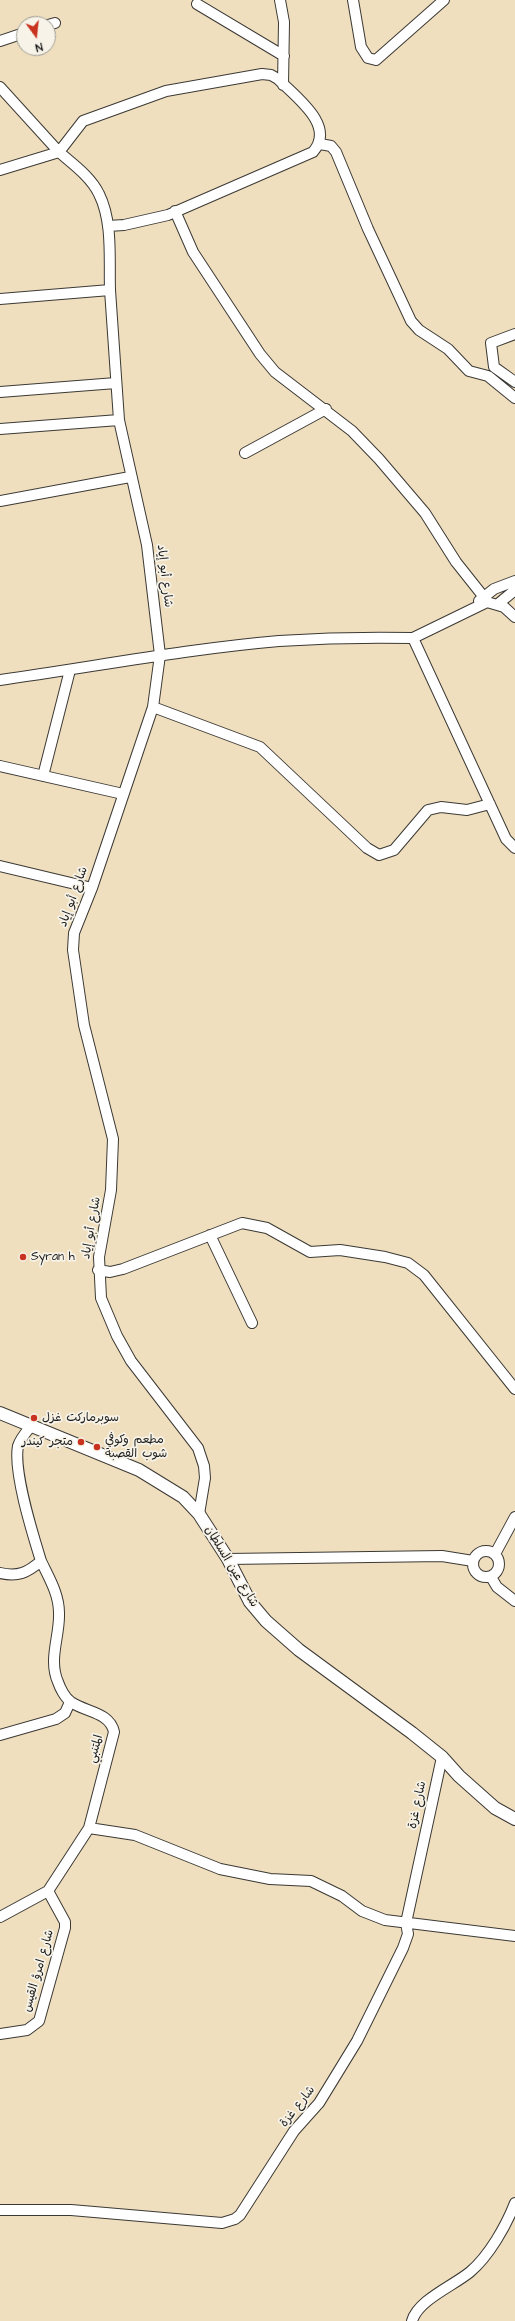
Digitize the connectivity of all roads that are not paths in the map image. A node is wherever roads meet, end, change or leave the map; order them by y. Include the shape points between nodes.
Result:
1 (280, 0) edge
2 (353, 0) edge
3 (444, 0) edge
4 (197, 4) dead end
5 (16, 36) edge
6 (0, 41) edge
7 (284, 56) junction
8 (283, 85) junction
9 (0, 87) edge
10 (320, 144) junction
11 (59, 152) junction
12 (0, 170) edge
13 (175, 211) junction
14 (108, 226) junction
15 (110, 290) junction
16 (0, 299) edge
17 (515, 334) edge
18 (515, 382) edge
19 (116, 383) junction
20 (0, 392) edge
21 (515, 398) edge
22 (326, 409) junction
23 (119, 420) junction
24 (0, 429) edge
25 (245, 453) dead end
26 (130, 477) junction
27 (0, 501) edge
28 (515, 581) edge
29 (515, 590) edge
30 (483, 596) junction
31 (498, 604) junction
32 (476, 606) junction
33 (515, 616) edge
34 (412, 638) junction
35 (160, 655) junction
36 (70, 670) junction
37 (0, 680) edge
38 (153, 707) junction
39 (0, 766) edge
40 (44, 776) junction
41 (123, 794) junction
42 (490, 804) junction
43 (515, 848) edge
44 (0, 866) edge
45 (92, 888) junction
46 (210, 1235) junction
47 (98, 1270) junction
48 (252, 1323) dead end
49 (515, 1389) edge
50 (0, 1413) edge
51 (31, 1426) junction
52 (199, 1514) junction
53 (515, 1517) edge
54 (495, 1554) junction
55 (228, 1559) junction
56 (41, 1561) junction
57 (473, 1561) junction
58 (0, 1573) edge
59 (491, 1577) junction
60 (515, 1601) edge
61 (70, 1702) junction
62 (0, 1735) edge
63 (442, 1757) junction
64 (515, 1818) edge
65 (88, 1828) junction
66 (48, 1891) junction
67 (0, 1916) edge
68 (406, 1923) junction
69 (515, 1936) edge
70 (0, 2034) edge
71 (515, 2203) edge
72 (0, 2210) edge
73 (412, 2321) edge

1 - 7 street via 284,22
2 - 3 street via 361,47 368,58 376,60
4 - 7 street
5 - 6 street
7 - 8 street
8 - 10 street via 317,120 321,129
8 - 11 street via 271,75 262,74 166,91 83,121
9 - 11 street, شارع أبو إياد
10 - 13 street via 313,152
10 - 21 street via 331,146 336,152 368,229 412,321 419,330 448,349 469,370 488,376
11 - 12 street
11 - 14 street, شارع أبو إياد via 85,175 99,194
13 - 14 street via 124,225
13 - 22 street via 193,252 260,354 275,372
14 - 15 street, شارع أبو إياد
15 - 16 street
15 - 19 street, شارع أبو إياد
17 - 18 street via 491,343 494,366
19 - 20 street
19 - 23 street, شارع أبو إياد
22 - 25 street
22 - 30 street via 352,431 425,512 456,562
23 - 24 street
23 - 26 street, شارع أبو إياد
26 - 27 street
26 - 35 street, شارع أبو إياد via 147,545
28 - 30 street
29 - 31 street
30 - 32 street
31 - 32 street via 487,602
31 - 33 street
32 - 34 street
34 - 35 street via 346,637 279,641
34 - 42 street
35 - 36 street
35 - 38 street, شارع أبو إياد
36 - 37 street
36 - 40 street
38 - 41 street, شارع أبو إياد
38 - 42 street via 260,747 373,853 386,854 394,850 423,815 435,807 467,810
39 - 40 street
40 - 41 street
41 - 45 street, شارع أبو إياد
42 - 43 street via 506,840
44 - 45 street
45 - 47 street, شارع أبو إياد via 74,933 73,950 86,1032 113,1139 112,1190
46 - 47 street via 123,1269 110,1272
46 - 48 street
46 - 49 street via 242,1223 252,1223 267,1228 310,1252 340,1250 385,1256 408,1263 424,1275
47 - 52 street, شارع أبو إياد via 101,1298 123,1348 198,1448 205,1478
50 - 51 main road, شارع عين السلطان
51 - 52 main road, شارع عين السلطان via 139,1470 183,1497
51 - 56 street via 20,1440 18,1463 29,1522
52 - 55 main road, شارع عين السلطان
53 - 54 street
54 - 57 street via 482,1552
54 - 59 street via 499,1567
55 - 57 street via 442,1556
55 - 63 main road, شارع عين السلطان via 250,1602 266,1621 299,1650 412,1732
56 - 58 street via 17,1576
56 - 61 street via 52,1582 58,1605 52,1663 62,1692
57 - 59 street via 474,1569 479,1576
59 - 60 street via 497,1587
61 - 62 street via 65,1713 56,1719
61 - 65 street, المتنبي via 105,1718 114,1732
63 - 64 main road, شارع عين السلطان via 478,1794 495,1808
63 - 68 street, شارع غزة
65 - 66 street, المتنبي
65 - 68 street via 135,1835 220,1869 270,1878 311,1881 342,1896 362,1911 385,1920
66 - 67 street
66 - 70 street, شارع امرؤ القيس via 65,1922 65,1928 39,2021 27,2030
68 - 69 street
68 - 72 street, شارع غزة via 408,1934 403,1948 356,2041 319,2103 294,2131 247,2208 235,2219 222,2223 71,2210
71 - 73 street via 508,2222 471,2271 422,2305

